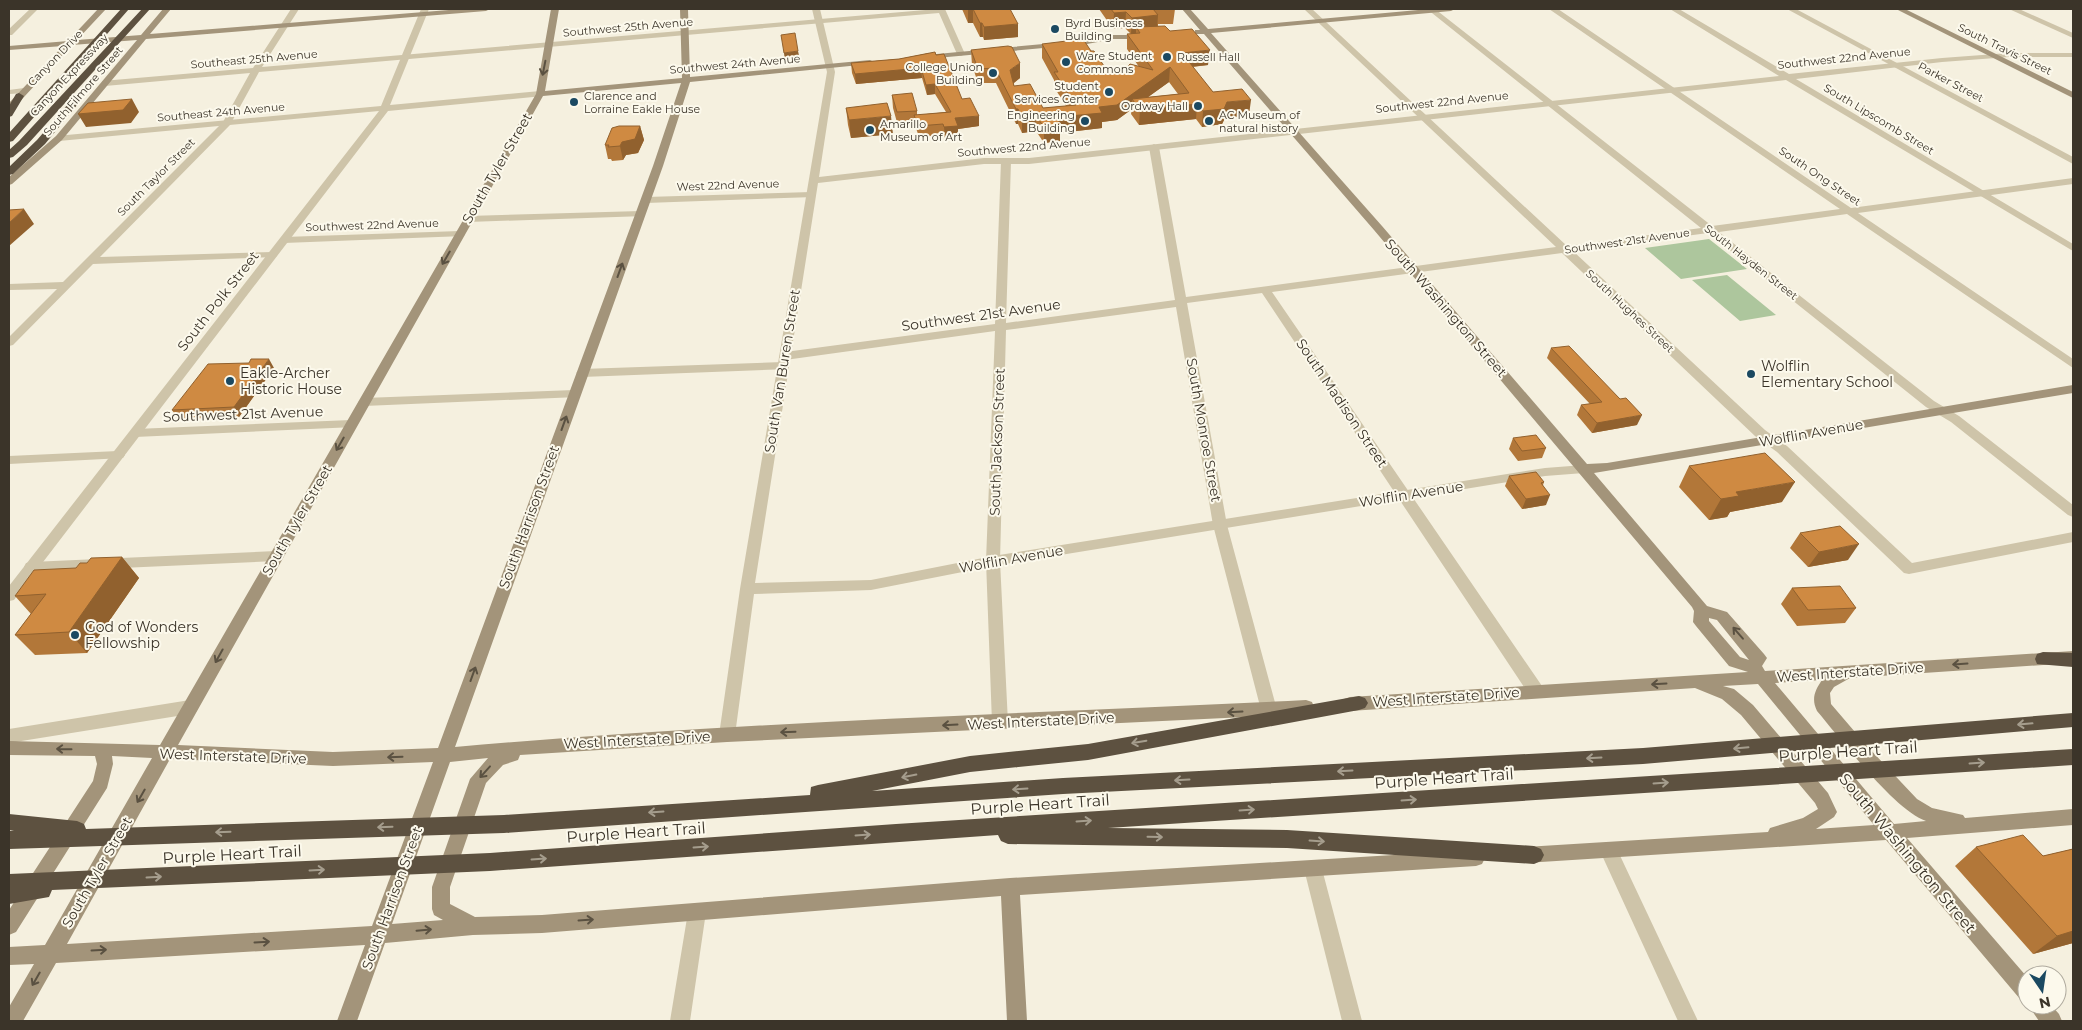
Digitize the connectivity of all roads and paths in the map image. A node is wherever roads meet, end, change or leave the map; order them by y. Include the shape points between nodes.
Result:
1 (34, 9) edge
2 (102, 9) edge
3 (167, 9) edge
4 (295, 9) edge
5 (486, 9) edge
6 (555, 9) edge
7 (684, 9) edge
8 (816, 9) edge
9 (1186, 9) edge
10 (1308, 9) edge
11 (1451, 9) edge
12 (1553, 9) edge
13 (1674, 9) edge
14 (1791, 9) edge
15 (1900, 9) edge
16 (2013, 9) edge
17 (941, 10) edge
18 (1432, 10) edge
19 (144, 11) edge
20 (424, 11) edge
21 (122, 12) edge
22 (1321, 21) junction
23 (819, 22) junction
24 (154, 25) junction
25 (285, 25) junction
26 (86, 26) junction
27 (1205, 31) junction
28 (1192, 32) edge
29 (9, 33) edge
30 (685, 33) junction
31 (1156, 36) edge
32 (2073, 36) edge
33 (145, 37) junction
34 (68, 43) junction
35 (549, 45) junction
36 (9, 48) edge
37 (58, 54) junction
38 (131, 54) junction
39 (961, 54) junction
40 (2073, 55) edge
41 (1994, 56) junction
42 (406, 57) junction
43 (102, 58) junction
44 (919, 58) edge
45 (878, 62) edge
46 (1896, 65) junction
47 (830, 66) junction
48 (256, 70) junction
49 (1787, 77) junction
50 (686, 80) junction
51 (105, 84) junction
52 (1672, 90) junction
53 (9, 92) edge
54 (22, 94) junction
55 (540, 94) junction
56 (2073, 94) edge
57 (1549, 103) junction
58 (9, 108) edge
59 (385, 108) junction
60 (9, 114) edge
61 (1426, 118) junction
62 (227, 123) junction
63 (1294, 132) junction
64 (59, 138) junction
65 (9, 139) edge
66 (1154, 147) junction
67 (9, 155) edge
68 (1006, 162) junction
69 (2073, 162) edge
70 (9, 172) edge
71 (813, 181) junction
72 (2073, 181) edge
73 (9, 182) edge
74 (1982, 193) junction
75 (811, 195) junction
76 (646, 200) junction
77 (1848, 211) junction
78 (640, 214) junction
79 (468, 219) junction
80 (1711, 230) junction
81 (460, 234) junction
82 (284, 240) junction
83 (2073, 248) edge
84 (1565, 249) junction
85 (272, 255) junction
86 (90, 261) junction
87 (1413, 269) junction
88 (66, 285) junction
89 (9, 287) edge
90 (1265, 289) junction
91 (1180, 302) junction
92 (1001, 328) junction
93 (9, 343) edge
94 (784, 361) junction
95 (2073, 364) edge
96 (582, 373) junction
97 (2073, 389) edge
98 (574, 394) junction
99 (364, 402) junction
100 (1942, 411) junction
101 (352, 424) junction
102 (135, 433) junction
103 (1770, 440) junction
104 (118, 456) junction
105 (9, 460) edge
106 (1584, 469) junction
107 (1404, 495) junction
108 (2073, 512) edge
109 (1220, 525) junction
110 (2073, 537) edge
111 (276, 556) junction
112 (992, 562) junction
113 (31, 567) junction
114 (747, 590) junction
115 (9, 595) edge
116 (2043, 659) joint
117 (2073, 659) edge
118 (1756, 672) junction
119 (1849, 672) junction
120 (1692, 682) junction
121 (1536, 691) junction
122 (1359, 703) junction
123 (190, 707) junction
124 (1269, 710) junction
125 (2073, 720) edge
126 (1000, 723) junction
127 (727, 735) junction
128 (9, 736) edge
129 (544, 746) junction
130 (9, 748) edge
131 (102, 749) junction
132 (166, 753) junction
133 (444, 755) junction
134 (2073, 757) edge
135 (757, 805) junction
136 (2073, 817) edge
137 (2003, 823) junction
138 (12, 829) edge
139 (1889, 831) junction
140 (896, 833) junction
141 (1744, 842) junction
142 (1610, 851) junction
143 (1534, 855) junction
144 (1313, 869) junction
145 (106, 879) junction
146 (9, 883) edge
147 (1010, 886) junction
148 (9, 895) edge
149 (697, 912) junction
150 (9, 926) edge
151 (473, 926) junction
152 (379, 934) junction
153 (51, 953) junction
154 (9, 956) edge
155 (2017, 980) edge
156 (12, 1021) edge
157 (347, 1021) edge
158 (680, 1021) edge
159 (1017, 1021) edge
160 (1352, 1021) edge
161 (1688, 1021) edge

1 - 29 street
2 - 26 main road, Canyon Drive
3 - 24 main road, South Filmore Street
4 - 25 street, South Taylor Street
5 - 20 main road
6 - 35 main road, South Tyler Street
7 - 30 main road, South Harrison Street
8 - 23 street, South Van Buren Street
9 - 27 main road, South Washington Street
10 - 22 street, South Hughes Street
11 - 18 main road
12 - 52 street, South Ong Street
13 - 49 street, South Lipscomb Street
14 - 46 street, Parker Street
15 - 41 main road, South Travis Street
16 - 32 street
17 - 23 street, Southwest 25th Avenue
17 - 39 street
18 - 22 main road
18 - 57 street, South Hayden Street
19 - 43 highway, Canyon Expressway
20 - 25 main road
20 - 42 street, South Polk Street
21 - 65 highway, Canyon Expressway
22 - 27 main road
22 - 61 street, South Hughes Street
23 - 30 street, Southwest 25th Avenue
23 - 47 street, South Van Buren Street
24 - 26 main road via 139,30 97,34 89,32
24 - 33 main road, South Filmore Street
25 - 33 main road
25 - 48 street, South Taylor Street
26 - 34 main road, Canyon Drive
27 - 28 main road
27 - 63 main road, South Washington Street
30 - 35 street, Southwest 25th Avenue
30 - 50 main road, South Harrison Street
31 - 39 main road
33 - 34 main road
33 - 38 main road, South Filmore Street
34 - 36 main road
34 - 37 main road, Canyon Drive
35 - 42 street, Southwest 25th Avenue
35 -> 55 main road, South Tyler Street
37 - 38 main road via 118,44 128,46
37 - 54 main road, Canyon Drive
38 - 51 main road, South Filmore Street
39 - 44 main road
40 - 41 street, Southwest 22nd Avenue
41 - 46 street, Southwest 22nd Avenue
41 - 56 main road, South Travis Street
42 - 48 street, Southeast 25th Avenue
42 - 59 street, South Polk Street
43 - 67 highway, Canyon Expressway
43 - 70 highway via 103,67 41,142
45 - 47 main road, Southwest 24th Avenue
46 - 49 street, Southwest 22nd Avenue
46 - 69 street, Parker Street
47 - 50 main road, Southwest 24th Avenue
47 - 71 street, South Van Buren Street
48 - 51 street, Southeast 25th Avenue
48 - 62 street, South Taylor Street
49 - 52 street, Southwest 22nd Avenue
49 - 74 street, South Lipscomb Street
50 - 55 main road, Southwest 24th Avenue
50 - 76 main road, South Harrison Street
51 - 64 main road, South Filmore Street
52 - 57 street, Southwest 22nd Avenue
52 - 77 street, South Ong Street
53 - 54 street
54 - 58 main road, Canyon Drive
54 - 60 highway
55 - 59 street, Southwest 24th Avenue
55 - 79 main road, South Tyler Street
57 - 61 street, Southwest 22nd Avenue
57 - 80 street, South Hayden Street
59 - 62 street, Southeast 24th Avenue
59 - 82 street, South Polk Street
61 - 63 street, Southwest 22nd Avenue
61 - 84 street, South Hughes Street
62 - 64 street, Southeast 24th Avenue
62 - 86 street, South Taylor Street
63 - 66 street, Southwest 22nd Avenue
63 - 87 main road, South Washington Street
64 - 73 main road, South Filmore Street
66 - 68 street, Southwest 22nd Avenue
66 - 91 street, South Monroe Street
68 - 71 street, Southwest 22nd Avenue via 984,161
68 - 92 street, South Jackson Street
71 - 75 street, South Van Buren Street
72 - 74 street, Southwest 21st Avenue
74 - 77 street, Southwest 21st Avenue
74 - 83 street, South Lipscomb Street
75 - 76 street, West 22nd Avenue
75 - 94 street, South Van Buren Street
76 - 78 main road, South Harrison Street
77 - 80 street, Southwest 21st Avenue
77 - 95 street, South Ong Street
78 - 79 street
96 -> 78 main road, South Harrison Street
79 - 81 main road, South Tyler Street
80 - 84 street, Southwest 21st Avenue
80 - 100 street, South Hayden Street
81 - 82 street, Southwest 22nd Avenue
81 -> 99 main road, South Tyler Street
82 - 85 street, South Polk Street
84 - 87 street, Southwest 21st Avenue
84 - 103 street, South Hughes Street
85 - 86 street
85 - 102 street, South Polk Street
86 - 88 street, South Taylor Street
87 - 90 street, Southwest 21st Avenue
87 - 106 main road, South Washington Street
88 - 89 street
88 - 93 street, South Taylor Street
90 - 91 street, Southwest 21st Avenue
90 - 107 street, South Madison Street
91 - 92 street, Southwest 21st Avenue
91 - 109 street, South Monroe Street
92 - 94 street, Southwest 21st Avenue
92 - 112 street, South Jackson Street
94 - 96 street, Southwest 21st Avenue
94 - 114 street, South Van Buren Street
96 - 98 main road, South Harrison Street
97 - 100 main road, Wolflin Avenue
98 - 99 street
133 -> 98 main road, South Harrison Street
99 - 101 main road, South Tyler Street
100 - 103 main road, Wolflin Avenue
100 - 108 street, South Hayden Street
101 - 102 street, Southwest 21st Avenue
101 -> 111 main road, South Tyler Street
102 - 104 street, South Polk Street
103 - 106 main road, Wolflin Avenue
103 - 110 street, South Hughes Street via 1909,569
104 - 105 street
104 - 113 street, South Polk Street
106 - 107 street, Wolflin Avenue via 1545,472
106 - 118 main road, South Washington Street via 1702,610 1701,622 1735,662
107 - 109 street, Wolflin Avenue
107 - 121 street, South Madison Street
109 - 112 street, Wolflin Avenue
109 - 124 street, South Monroe Street
111 - 113 street
111 -> 123 main road, South Tyler Street
112 - 114 street, Wolflin Avenue via 871,585
112 - 126 street, South Jackson Street
113 - 115 street, South Polk Street
114 - 127 street, South Van Buren Street
116 - 117 highway
116 -> 119 main road, West Interstate Drive
118 - 119 main road, West Interstate Drive
118 - 120 main road, West Interstate Drive
118 - 139 main road, South Washington Street
119 - 137 main road via 1828,683 1822,692 1823,706 1912,804 1942,819
120 -> 121 main road, West Interstate Drive
120 - 141 main road via 1728,694 1746,710 1822,798 1828,812 1808,825
121 - 122 main road, West Interstate Drive
122 - 124 main road, West Interstate Drive
122 -> 135 highway via 1088,752 970,764
123 - 128 street
123 - 132 main road, South Tyler Street
124 -> 126 main road, West Interstate Drive
125 -> 135 highway, Purple Heart Trail via 1643,756
126 -> 127 main road, West Interstate Drive
127 - 129 main road, West Interstate Drive
129 - 133 main road, West Interstate Drive
129 -> 151 main road via 497,760 479,779 441,887 441,909
131 -> 130 main road, West Interstate Drive
131 - 132 main road, West Interstate Drive
131 - 150 main road via 105,764 101,783
133 -> 132 main road, West Interstate Drive via 333,759
132 -> 153 main road, South Tyler Street
133 - 152 main road, South Harrison Street
140 -> 134 highway, Purple Heart Trail
135 -> 138 highway, Purple Heart Trail via 504,824 131,835
136 - 137 main road
137 - 139 main road
139 - 141 main road
139 - 155 main road, South Washington Street
140 -> 143 highway via 1287,839
145 -> 140 highway, Purple Heart Trail via 490,862
141 - 142 main road
142 - 143 main road
142 - 161 street
143 - 144 main road
144 - 147 main road
144 - 160 street
145 - 146 highway, Purple Heart Trail
145 - 148 highway
147 - 149 main road
147 - 159 main road
151 -> 149 main road
149 - 158 street
152 -> 151 main road
153 -> 152 main road
152 - 157 main road, South Harrison Street
153 - 154 main road
153 -> 156 main road, South Tyler Street

